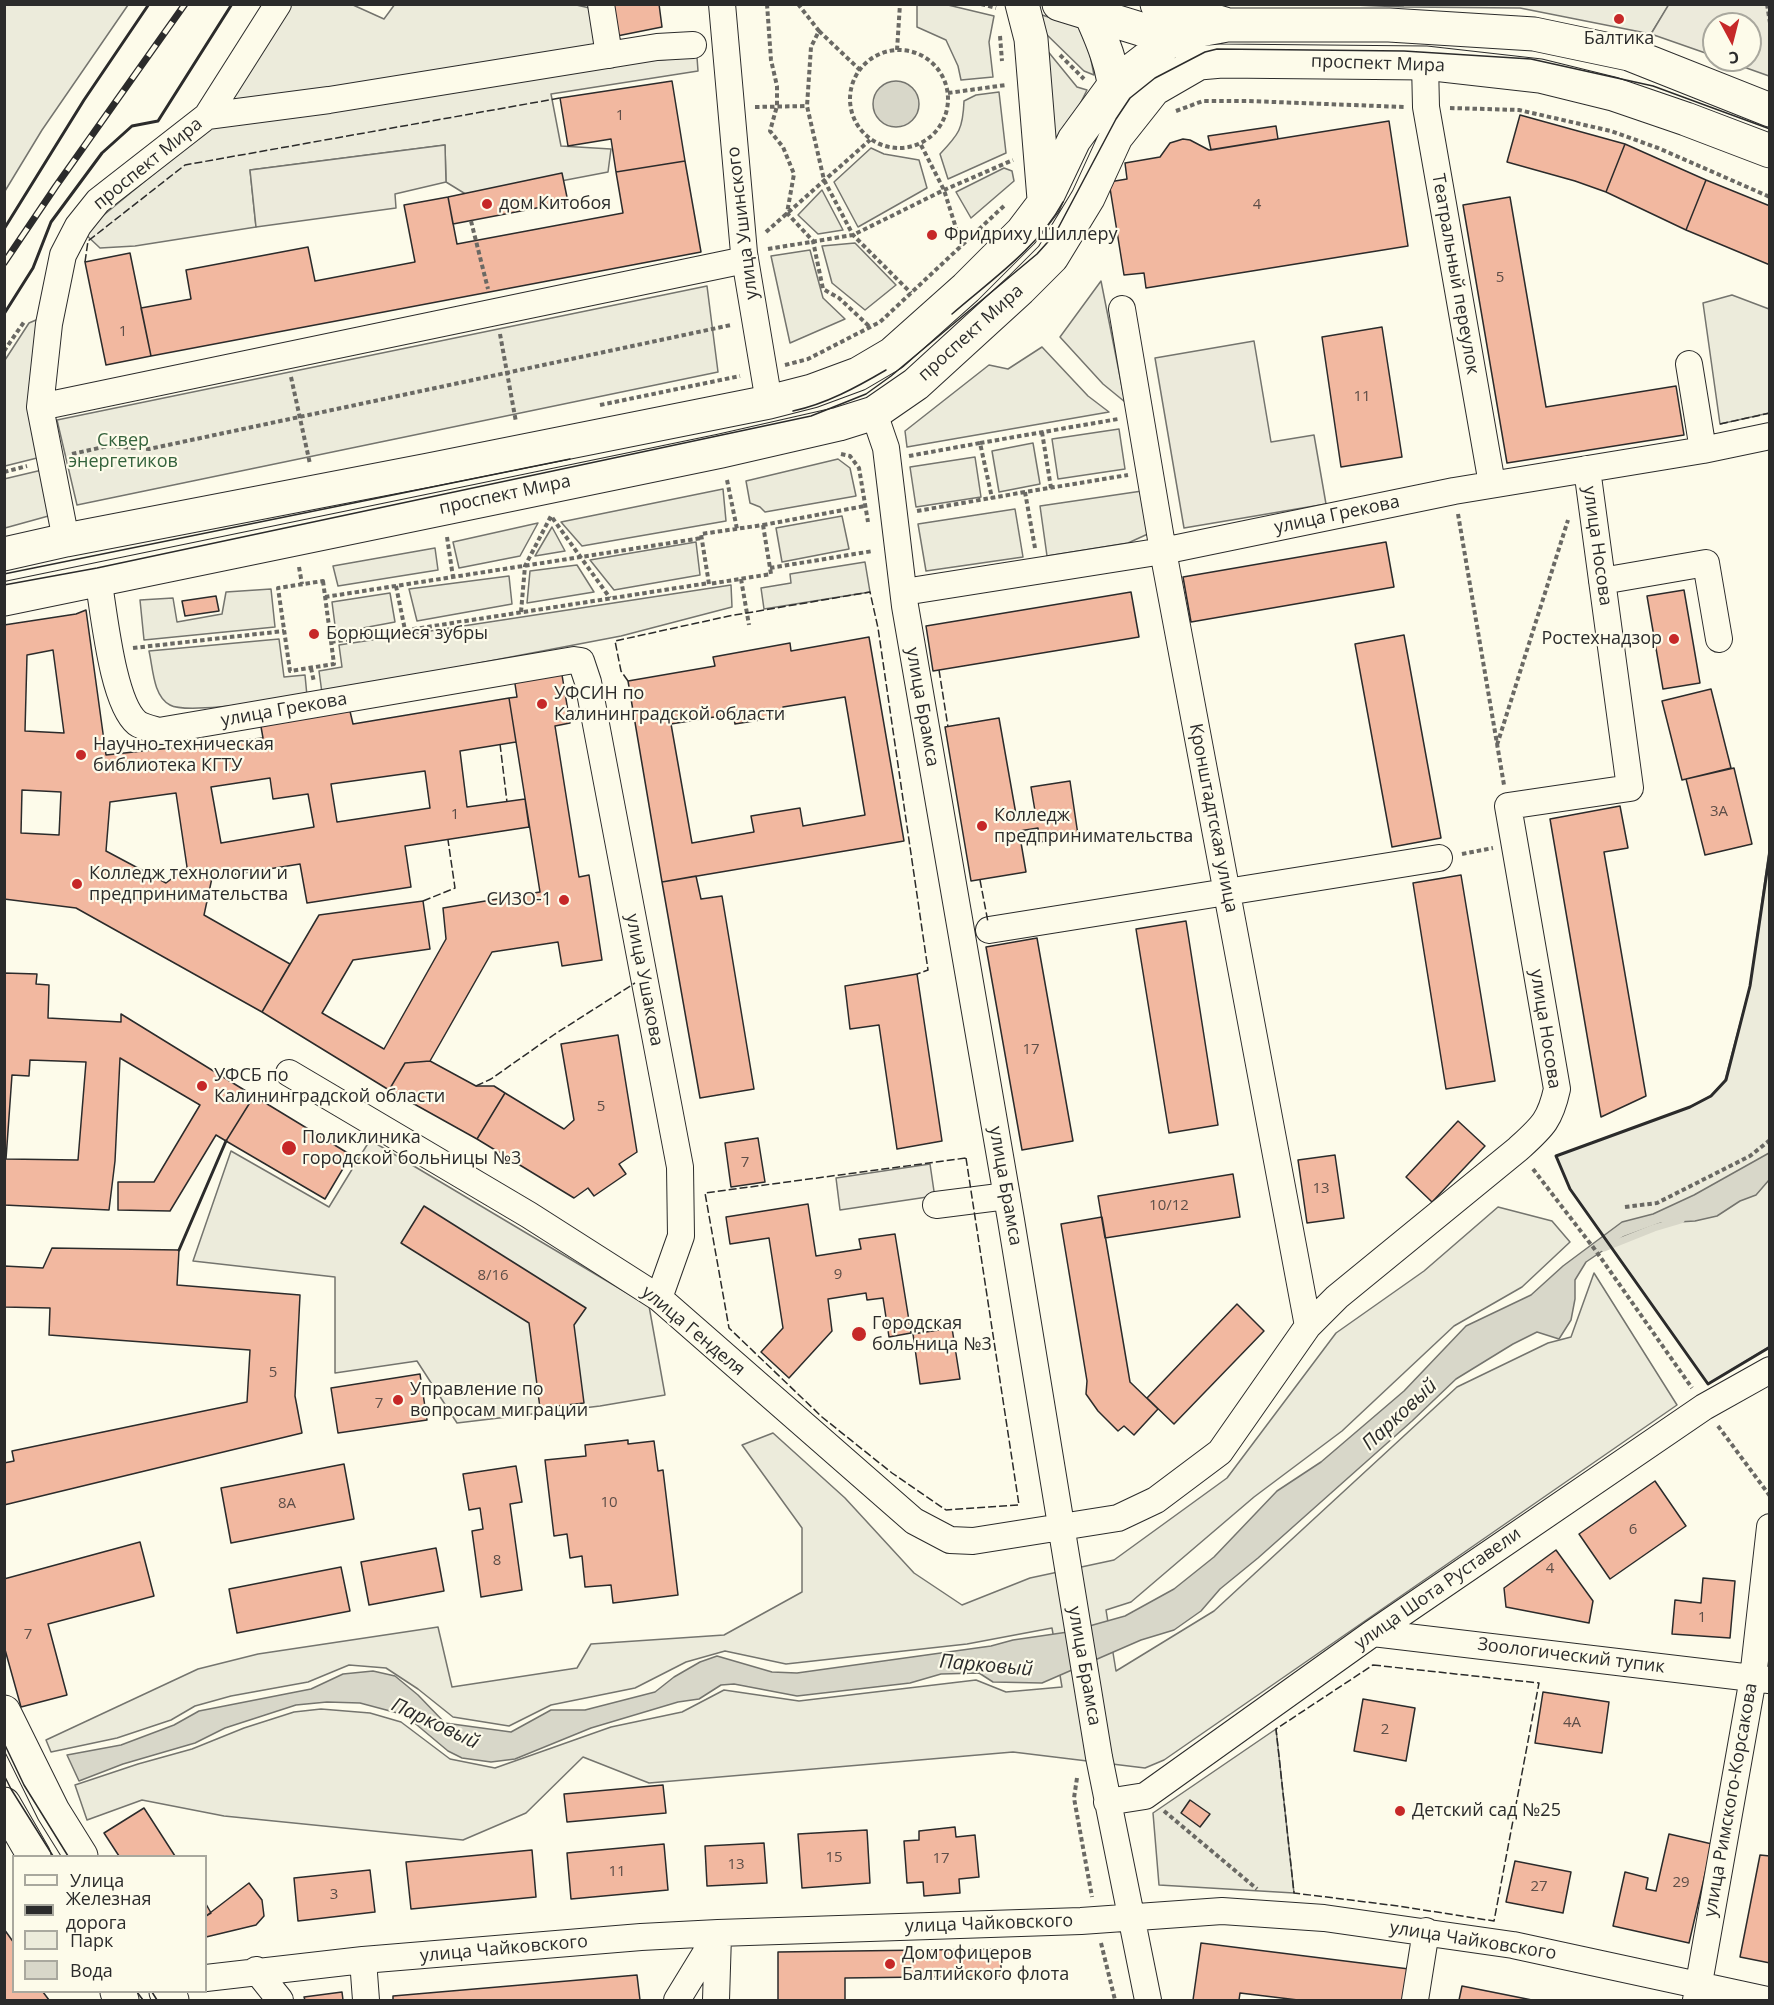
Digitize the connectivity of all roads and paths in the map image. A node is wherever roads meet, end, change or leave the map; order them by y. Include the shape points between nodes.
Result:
1 (278, 4) edge
2 (601, 4) edge
3 (723, 4) edge
4 (767, 4) edge
5 (798, 4) edge
6 (900, 4) edge
7 (981, 4) edge
8 (1059, 4) edge
9 (1157, 4) edge
10 (1767, 4) edge
11 (1011, 7) edge
12 (1089, 10) edge
13 (1770, 23) edge
14 (1227, 25) junction
15 (1000, 30) dead end
16 (819, 32) junction
17 (1171, 40) junction
18 (693, 45) dead end
19 (897, 50) junction
20 (609, 55) junction
21 (1222, 61) junction
22 (1003, 62) dead end
23 (1425, 63) junction
24 (860, 70) junction
25 (1004, 74) dead end
26 (1006, 85) junction
27 (1114, 86) junction
28 (948, 93) junction
29 (1007, 95) dead end
30 (777, 106) junction
31 (807, 106) junction
32 (1426, 107) junction
33 (730, 108) junction
34 (1770, 110) edge
35 (1171, 112) dead end
36 (207, 116) junction
37 (1116, 137) junction
38 (870, 140) junction
39 (921, 145) junction
40 (1770, 151) edge
41 (1017, 169) dead end
42 (824, 180) junction
43 (944, 190) junction
44 (1770, 197) edge
45 (1011, 199) dead end
46 (1044, 203) junction
47 (787, 213) junction
48 (853, 235) junction
49 (813, 242) junction
50 (962, 247) junction
51 (744, 257) junction
52 (911, 293) junction
53 (1122, 309) dead end
54 (755, 320) junction
55 (870, 327) junction
56 (892, 354) junction
57 (287, 356) junction
58 (1689, 364) dead end
59 (858, 374) junction
60 (766, 386) junction
61 (595, 406) dead end
62 (40, 407) junction
63 (874, 413) junction
64 (1140, 415) junction
65 (300, 417) junction
66 (516, 422) dead end
67 (505, 424) dead end
68 (1042, 432) junction
69 (1770, 436) edge
70 (776, 439) junction
71 (980, 443) junction
72 (1703, 450) junction
73 (838, 453) dead end
74 (908, 456) dead end
75 (50, 460) junction
76 (299, 466) dead end
77 (1587, 470) junction
78 (4, 472) edge
79 (1150, 472) junction
80 (727, 480) dead end
81 (1492, 484) junction
82 (1051, 488) junction
83 (1454, 491) junction
84 (1025, 492) junction
85 (992, 498) junction
86 (865, 506) junction
87 (908, 513) dead end
88 (763, 525) junction
89 (869, 528) dead end
90 (737, 529) junction
91 (447, 537) dead end
92 (702, 538) junction
93 (66, 540) junction
94 (871, 540) dead end
95 (873, 551) junction
96 (1163, 551) junction
97 (4, 554) edge
98 (579, 557) junction
99 (875, 562) dead end
100 (525, 566) junction
101 (299, 567) dead end
102 (770, 568) junction
103 (1039, 570) junction
104 (453, 577) junction
105 (741, 579) junction
106 (86, 581) junction
107 (1602, 581) junction
108 (709, 583) junction
109 (302, 584) junction
110 (396, 586) junction
111 (904, 592) junction
112 (325, 597) junction
113 (610, 598) junction
114 (4, 599) edge
115 (521, 612) junction
116 (749, 624) dead end
117 (405, 630) junction
118 (284, 631) junction
119 (1719, 639) dead end
120 (331, 642) junction
121 (109, 651) junction
122 (581, 661) joint
123 (1508, 806) junction
124 (1515, 844) junction
125 (1439, 858) joint
126 (1227, 892) junction
127 (989, 930) dead end
128 (289, 1073) dead end
129 (1770, 1140) edge
130 (1518, 1149) junction
131 (1007, 1196) junction
132 (936, 1205) dead end
133 (1625, 1207) dead end
134 (658, 1298) junction
135 (1636, 1307) dead end
136 (1308, 1326) junction
137 (1770, 1370) edge
138 (1062, 1527) junction
139 (1770, 1527) edge
140 (1373, 1633) junction
141 (1761, 1679) edge
142 (4, 1712) edge
143 (1089, 1763) junction
144 (1145, 1796) junction
145 (1107, 1802) junction
146 (4, 1804) edge
147 (33, 1855) edge
148 (80, 1855) edge
149 (1265, 1896) dead end
150 (1131, 1917) junction
151 (1097, 1921) junction
152 (1426, 1931) junction
153 (718, 1933) junction
154 (363, 1960) junction
155 (256, 1970) junction
156 (207, 1978) edge
157 (1698, 1993) edge
158 (280, 2001) edge
159 (366, 2001) edge
160 (677, 2001) edge
161 (716, 2001) edge
162 (1115, 2001) edge
163 (1148, 2001) edge
164 (1415, 2001) edge
165 (1767, 2001) edge

1 - 36 street, проспект Мира
2 - 20 street
3 - 33 street, улица Ушинского
4 - 30 path
5 - 16 path
6 - 19 path
7 - 11 path
8 - 12 main road
9 - 14 main road
10 - 13 path
11 - 46 main road via 1031,39
12 - 17 main road
12 - 27 main road
14 - 17 main road, проспект Мира
14 - 34 main road, проспект Мира via 1389,25 1534,34 1629,54
15 - 22 path
16 - 24 path
16 - 31 path via 811,47
17 - 21 main road via 1196,45
17 - 27 main road, проспект Мира
18 - 20 street
19 - 24 path via 877,56
19 - 28 path via 925,57 944,79
20 - 36 street
21 - 23 main road, проспект Мира
21 - 37 main road, проспект Мира via 1199,63 1154,89
23 - 32 street, Театральный переулок
23 - 40 main road, проспект Мира via 1540,76 1613,94
24 - 38 path via 852,84 852,115
25 - 26 path
26 - 28 path
26 - 29 path
27 - 37 main road
27 - 46 main road, проспект Мира via 1074,140
28 - 39 path via 943,122
30 - 31 path
30 - 33 path
30 - 47 path via 770,131 783,147 794,174
31 - 42 path
32 - 35 path via 1203,101
32 - 44 path via 1519,110 1611,131
32 - 81 street, Театральный переулок
33 - 51 street, улица Ушинского
36 - 62 street, проспект Мира via 98,201 78,226 63,255
37 - 63 main road, проспект Мира via 1088,198 1052,257 916,384
38 - 39 path via 882,146
38 - 42 path
39 - 43 path
41 - 43 path via 1016,158
42 - 47 path
42 - 48 path
43 - 48 path
43 - 50 path
45 - 50 path
46 - 56 main road, проспект Мира via 1022,232 966,288
47 - 49 path
47 - 51 path
48 - 49 path
48 - 52 path
49 - 51 path
49 - 55 path via 823,289 839,298
50 - 52 path
51 - 54 street, улица Ушинского
51 - 57 street
52 - 55 path
53 - 64 street, Кронштадтская улица
54 - 60 street, улица Ушинского
54 - 65 path
55 - 56 path
55 - 60 path
56 - 59 main road, проспект Мира
57 - 62 street
57 - 65 path
58 - 72 street
59 - 60 main road, проспект Мира via 812,391
59 - 63 main road, улица Брамса
60 - 61 path
60 - 70 main road, улица Ушинского
60 - 93 main road, проспект Мира via 441,468
62 - 75 street, проспект Мира
63 - 70 main road, проспект Мира
63 - 111 street, улица Брамса via 886,448
64 - 68 path
64 - 79 street, Кронштадтская улица
65 - 75 path via 149,449 108,446
65 - 76 path via 310,464
66 - 67 path
68 - 71 path
68 - 82 path
69 - 72 street, улица Грекова
70 - 106 main road, проспект Мира
71 - 74 path
71 - 85 path
72 - 77 street, улица Грекова
73 - 86 path via 850,456 859,468
75 - 78 path
75 - 93 street, проспект Мира
77 - 81 street, улица Грекова
77 - 107 street, улица Носова
79 - 82 path
79 - 96 street, Кронштадтская улица
80 - 90 path
81 - 83 street, улица Грекова
82 - 84 path
83 - 96 street, улица Грекова
83 - 123 path
84 - 85 path
84 - 103 path
85 - 87 path
86 - 88 path
86 - 89 path
88 - 90 path
88 - 102 path
90 - 92 path via 701,534
91 - 104 path
92 - 98 path
92 - 108 path
93 - 97 main road, проспект Мира
93 - 106 main road, проспект Мира
94 - 95 path
95 - 99 path
95 - 102 path
96 - 103 street, улица Грекова
96 - 126 street, Кронштадтская улица
98 - 100 path
98 - 100 path via 551,516
98 - 113 path
100 - 104 path
100 - 115 path
101 - 109 path
102 - 105 path via 771,574
103 - 111 street, улица Грекова
104 - 110 path
105 - 108 path
105 - 116 path
106 - 114 main road, проспект Мира
106 - 121 street, улица Грекова
107 - 119 street via 1706,563
107 - 123 street, улица Носова via 1630,788
108 - 113 path
109 - 112 path via 323,581
109 - 118 path via 278,588
110 - 112 path
110 - 117 path
111 - 131 street, улица Брамса
112 - 120 path
113 - 115 path
115 - 117 path
117 - 120 path
118 - 120 path via 290,671 334,664
118 - 121 path
121 - 122 street, улица Грекова via 125,706 137,724 159,731
122 - 134 street, улица Ушакова via 680,1167 681,1236
123 - 124 street, улица Носова
124 - 125 path
124 - 130 street, улица Носова via 1557,1089 1545,1125
125 - 126 street
126 - 127 street
126 - 136 street, Кронштадтская улица
128 - 134 street, улица Генделя via 529,1215
129 - 133 path via 1750,1156 1657,1203
130 - 135 path
130 - 136 street, улица Носова via 1337,1297
131 - 132 street
131 - 138 street, улица Брамса
134 - 138 street, улица Генделя via 914,1521 950,1540 973,1541
136 - 138 street, улица Носова via 1220,1452 1156,1500 1118,1518
137 - 140 street, улица Шота Руставели via 1704,1407
138 - 143 street, улица Брамса
139 - 141 street, улица Римского-Корсакова
140 - 141 street, Зоологический тупик
140 - 144 street, улица Шота Руставели
141 - 157 street, улица Римского-Корсакова
142 - 148 main road via 53,1811
143 - 145 street, улица Брамса
143 - 151 path via 1074,1798
144 - 145 street, улица Шота Руставели
144 - 149 path
145 - 150 street, улица Брамса
146 - 147 main road
150 - 151 street, улица Чайковского
150 - 152 street, улица Чайковского via 1222,1911
150 - 163 street, улица Брамса
151 - 153 street, улица Чайковского
151 - 162 path
152 - 157 street, улица Чайковского via 1513,1945
152 - 164 street
153 - 154 street, улица Чайковского
153 - 160 street
153 - 161 street
154 - 155 street, улица Чайковского
154 - 159 street
155 - 156 street, улица Чайковского
155 - 158 street
157 - 165 street, улица Чайковского

